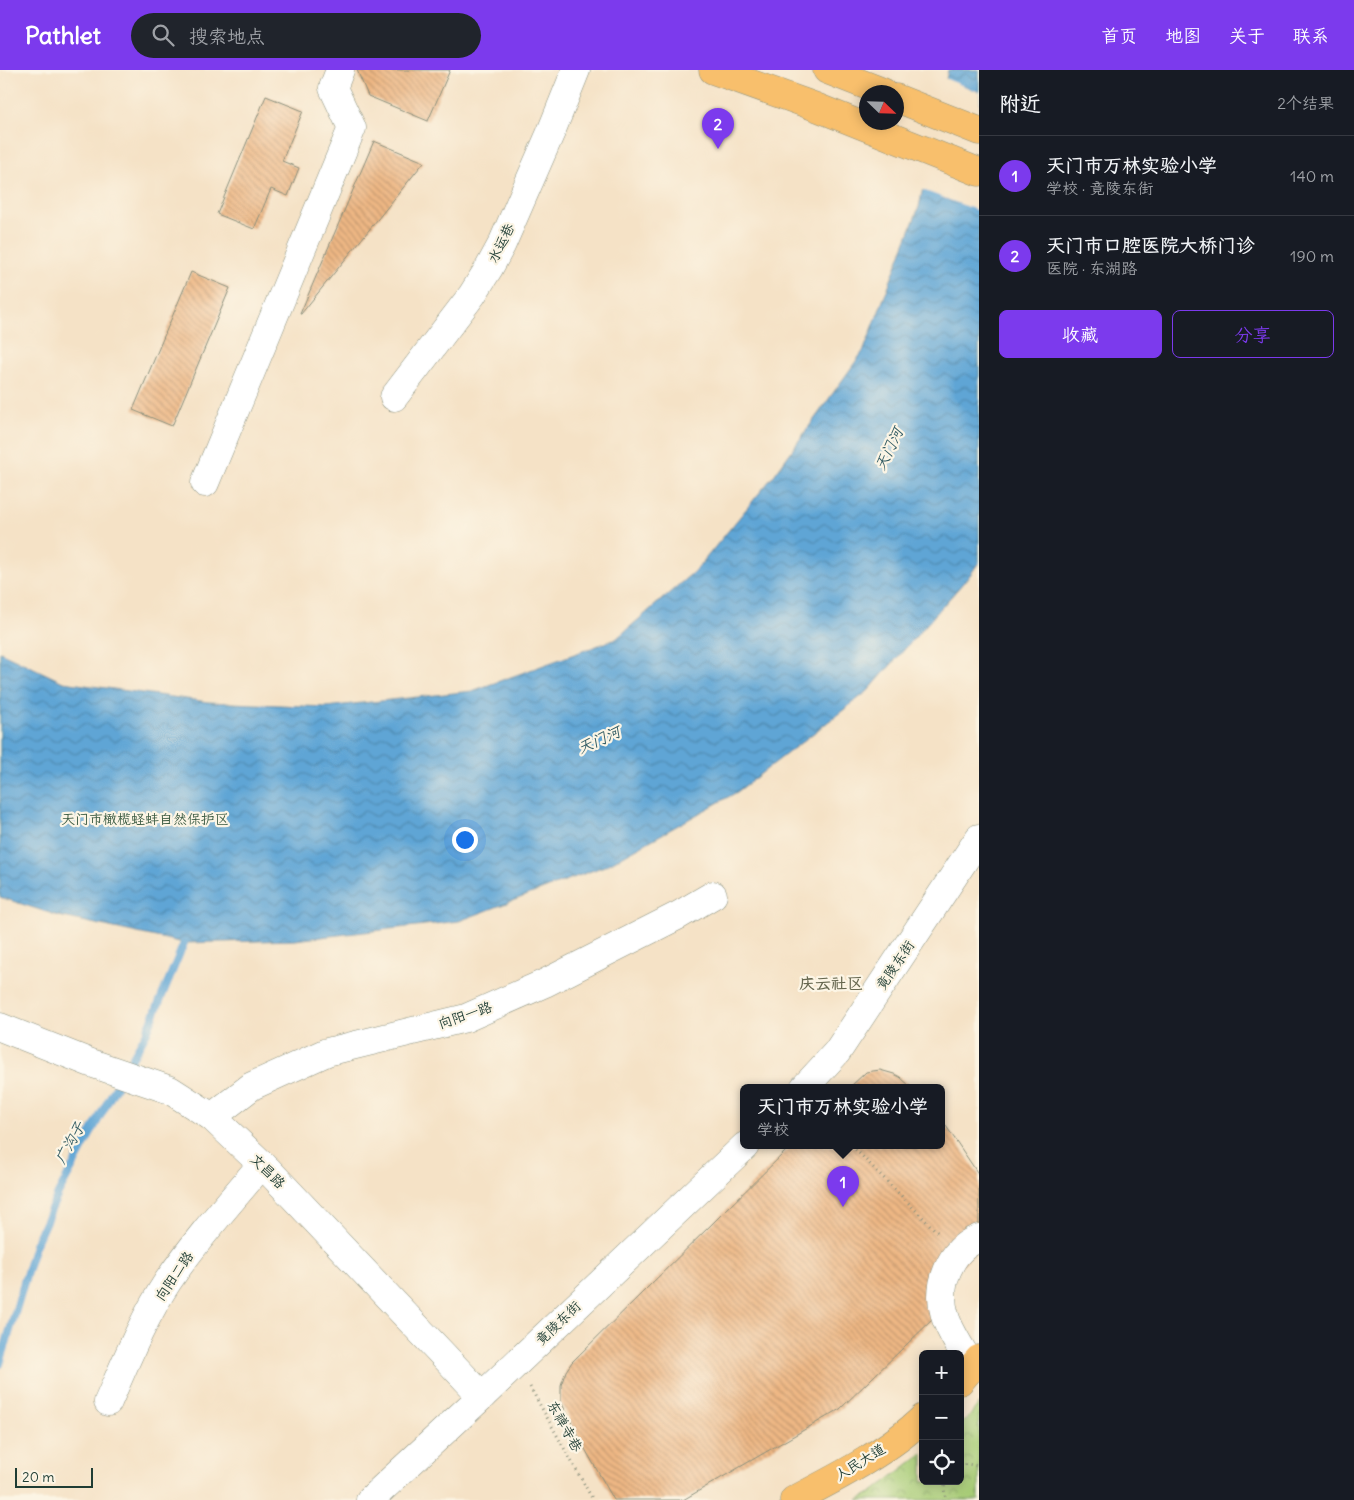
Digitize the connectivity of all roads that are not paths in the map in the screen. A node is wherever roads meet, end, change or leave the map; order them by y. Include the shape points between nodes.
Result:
1 (340, 70) edge
2 (576, 70) edge
3 (713, 70) edge
4 (828, 70) edge
5 (866, 85) edge
6 (904, 101) edge
7 (979, 131) edge
8 (979, 172) edge
9 (394, 397) dead end
10 (205, 484) dead end
11 (979, 838) edge
12 (714, 895) dead end
13 (0, 1027) edge
14 (808, 1084) edge
15 (212, 1117) junction
16 (741, 1149) edge
17 (262, 1164) junction
18 (968, 1245) edge
19 (973, 1371) edge
20 (962, 1395) edge
21 (482, 1396) junction
22 (108, 1402) dead end
23 (919, 1422) edge
24 (919, 1437) edge
25 (370, 1500) edge
26 (794, 1500) edge
27 (820, 1500) edge

1 - 10 street via 333,88 352,128
2 - 9 street, 水运巷 via 490,268
3 - 8 main road
4 - 5 main road
6 - 7 main road
11 - 14 street, 竟陵东街 via 837,1052
12 - 15 street, 向阳一路 via 545,983 466,1018 327,1052 252,1086
13 - 15 street, 文昌路 via 170,1090
15 - 17 street, 文昌路
16 - 21 street, 竟陵东街
17 - 21 street, 文昌路
17 - 22 street, 向阳二路 via 199,1238 168,1282 137,1336
18 - 19 street via 948,1267 941,1302 945,1318
19 - 20 main road
21 - 25 street, 竟陵东街
23 - 26 main road, 人民大道 via 841,1475
24 - 27 main road, 人民大道

